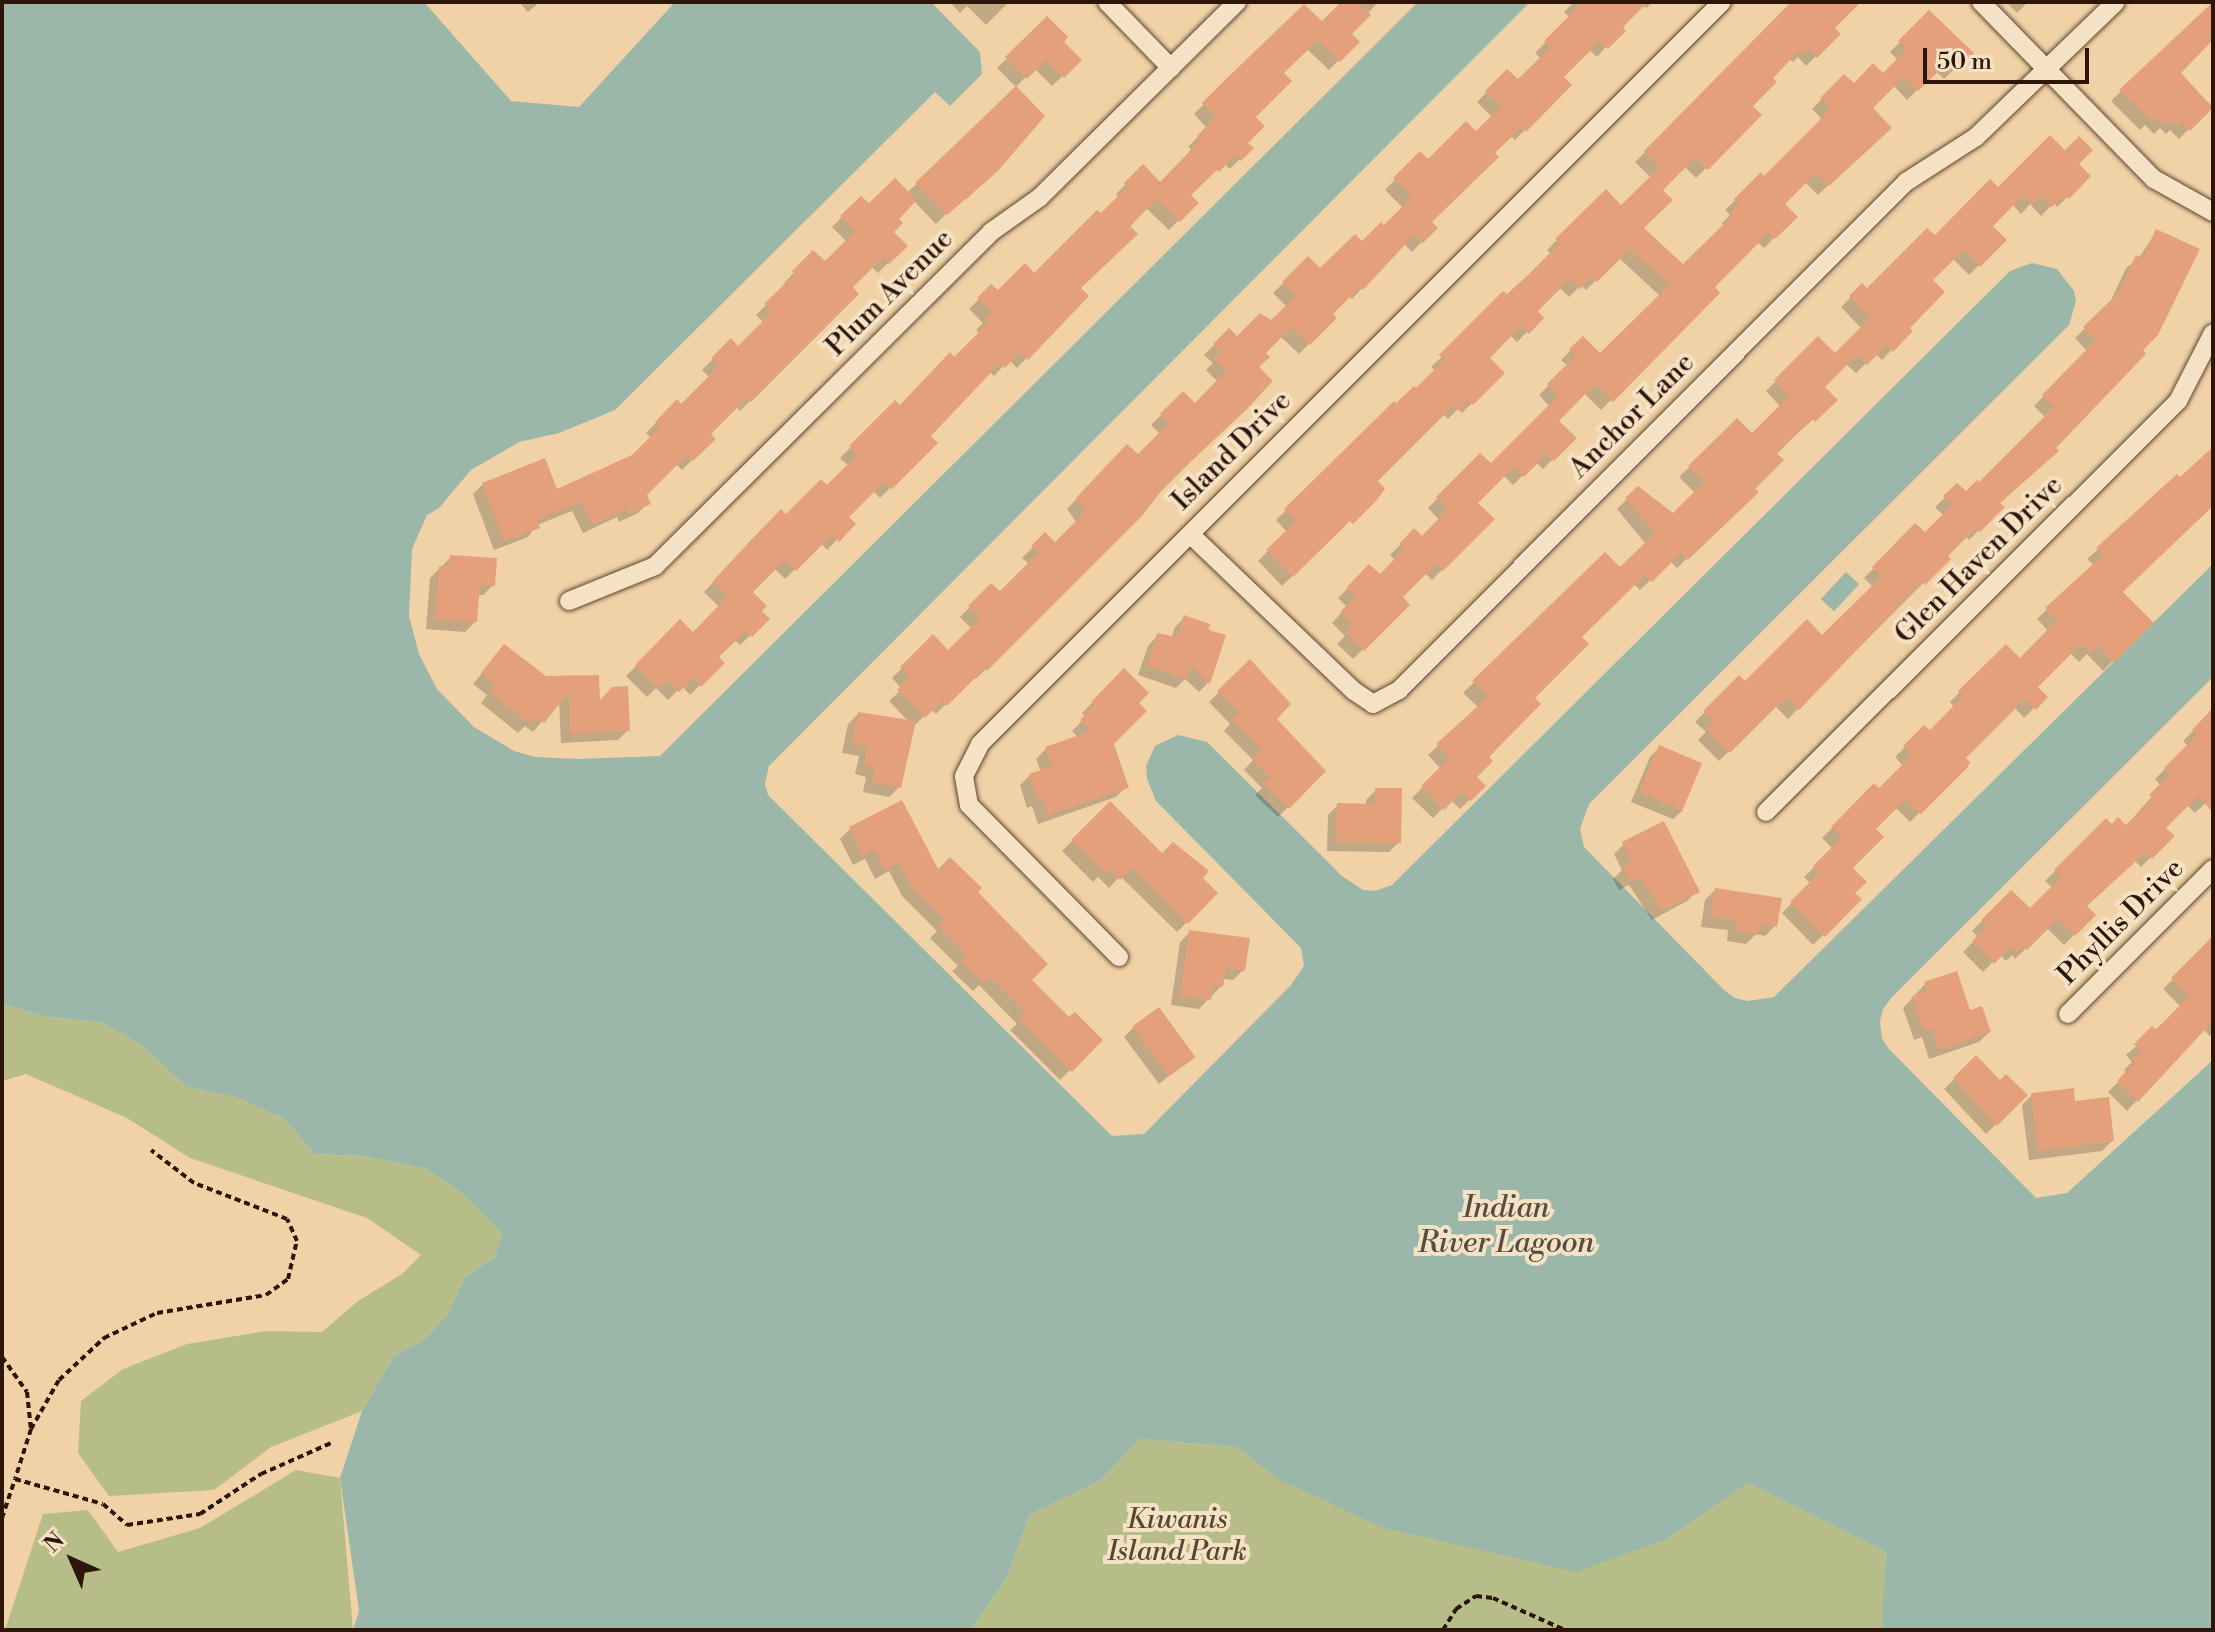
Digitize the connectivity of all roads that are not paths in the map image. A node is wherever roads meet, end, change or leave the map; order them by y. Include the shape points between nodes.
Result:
1 (1107, 2) edge
2 (1237, 2) edge
3 (1722, 2) edge
4 (1981, 2) edge
5 (2116, 2) edge
6 (1171, 68) junction
7 (2049, 69) junction
8 (2213, 212) edge
9 (2213, 333) edge
10 (1190, 534) junction
11 (569, 601) dead end
12 (1766, 812) dead end
13 (2213, 869) edge
14 (1119, 957) dead end
15 (2068, 1014) dead end

1 - 6 street
2 - 6 street, Plum Avenue
3 - 10 street, Island Drive
4 - 7 street
5 - 7 street, Anchor Lane
6 - 11 street, Plum Avenue via 1039,198 991,232 655,566
7 - 8 street via 2154,179
7 - 10 street, Anchor Lane via 1976,137 1906,182 1399,690 1373,704 1354,691
9 - 12 street, Glen Haven Drive via 2178,401
10 - 14 street, Island Drive via 980,744 964,776 969,805
13 - 15 street, Phyllis Drive

